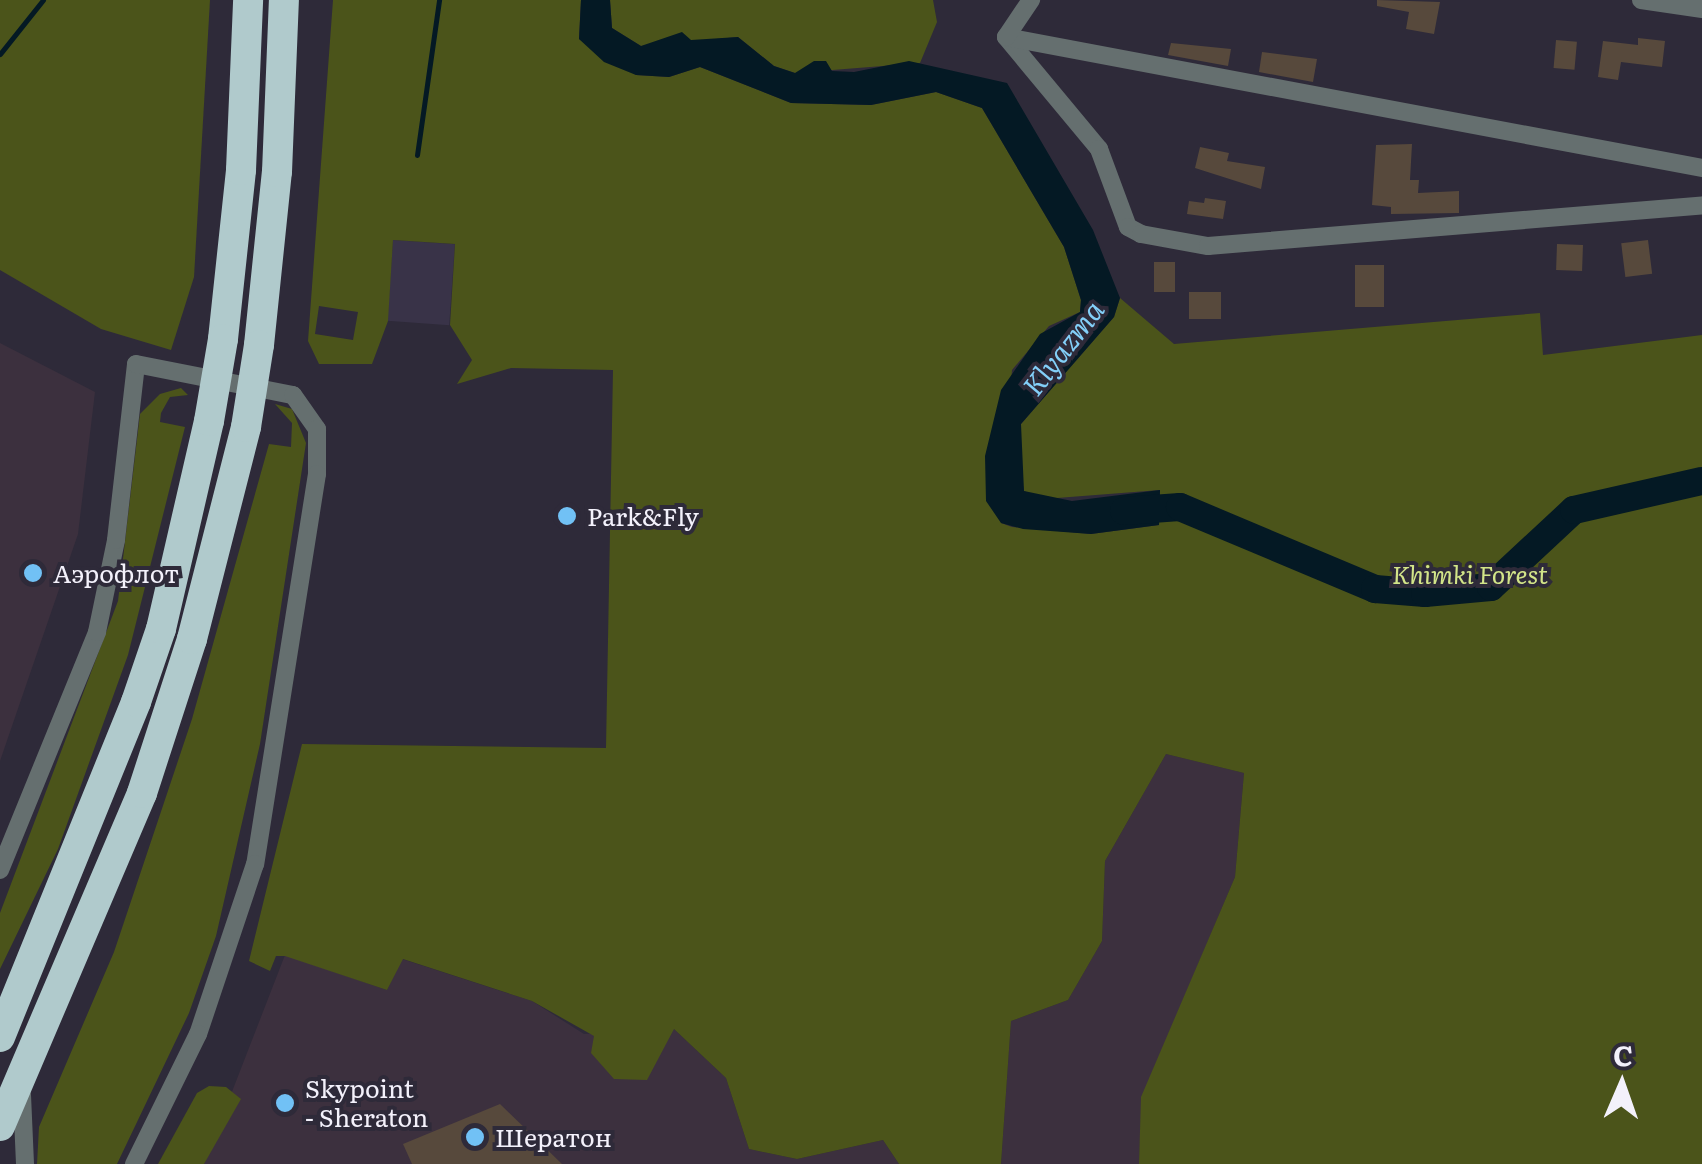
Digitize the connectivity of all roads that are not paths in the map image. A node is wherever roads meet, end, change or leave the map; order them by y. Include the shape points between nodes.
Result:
1 (248, 0) edge
2 (284, 0) edge
3 (1031, 0) edge
4 (1641, 0) edge
5 (1702, 9) edge
6 (1006, 37) junction
7 (1702, 168) edge
8 (1702, 205) edge
9 (0, 870) edge
10 (0, 1037) edge
11 (23, 1072) junction
12 (0, 1126) edge
13 (25, 1164) edge
14 (134, 1164) edge

1 - 10 highway, bridge via 241,170 223,339 161,629 73,871
2 - 11 highway, bridge via 276,172 246,428 192,638 107,886
3 - 6 street
4 - 5 street
6 - 7 street
6 - 8 street via 1098,149 1128,227 1141,234 1208,246
9 - 14 street via 97,632 116,540 136,364 293,395 317,429 317,474 255,864 198,1034
11 - 12 highway
11 - 13 street

